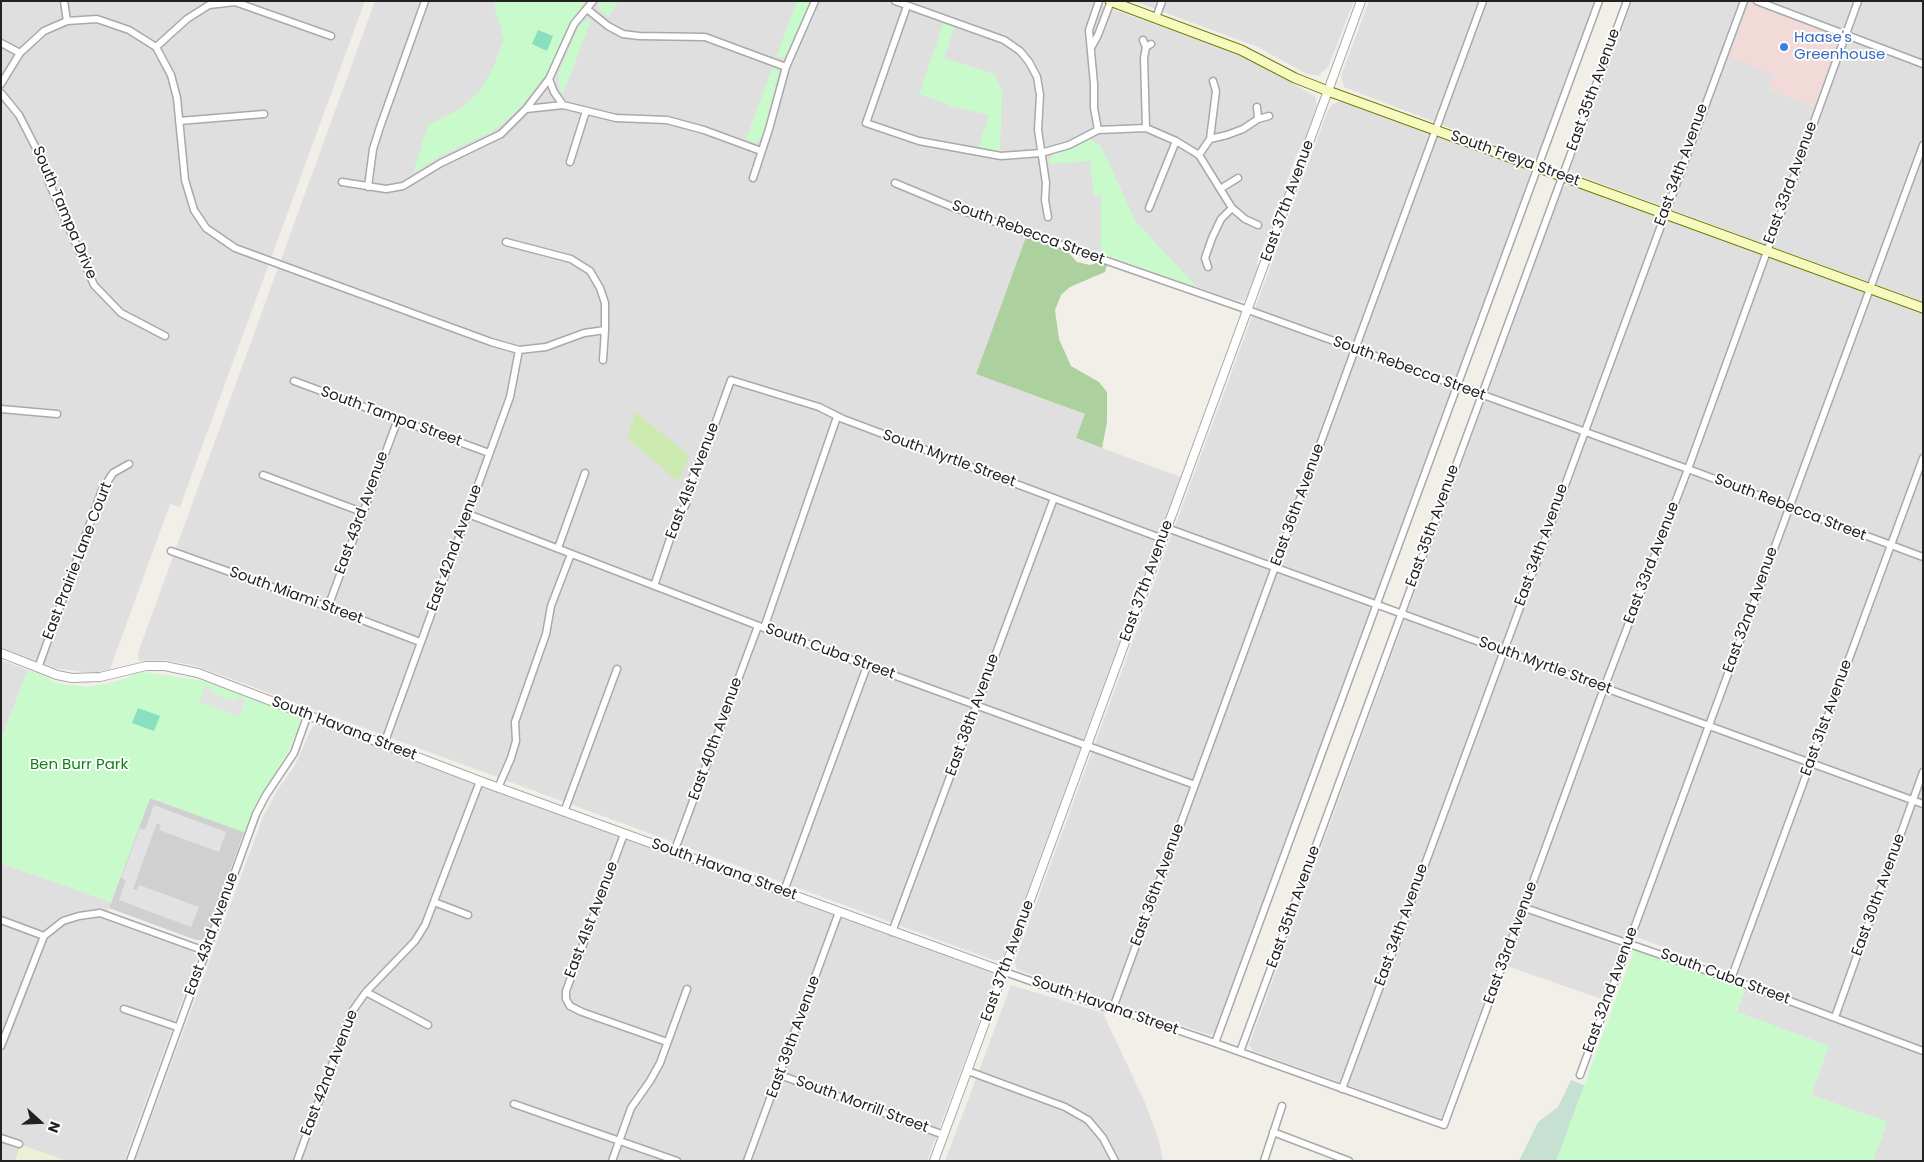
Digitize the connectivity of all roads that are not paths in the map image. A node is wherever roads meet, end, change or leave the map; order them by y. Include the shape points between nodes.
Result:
1 (64, 1) edge
2 (425, 1) edge
3 (593, 1) edge
4 (816, 1) edge
5 (895, 1) edge
6 (1099, 1) edge
7 (1110, 1) edge
8 (1162, 1) edge
9 (1361, 1) edge
10 (1483, 1) edge
11 (1599, 1) edge
12 (1627, 1) edge
13 (1744, 1) edge
14 (1757, 1) edge
15 (1858, 1) edge
16 (907, 6) junction
17 (587, 9) junction
18 (1156, 18) junction
19 (67, 21) junction
20 (1846, 35) junction
21 (330, 36) dead end
22 (1143, 40) dead end
23 (1, 43) edge
24 (156, 47) junction
25 (1091, 47) junction
26 (20, 53) junction
27 (1923, 64) edge
28 (786, 67) junction
29 (549, 80) junction
30 (1213, 81) dead end
31 (1, 84) edge
32 (1328, 91) junction
33 (1, 94) edge
34 (563, 105) junction
35 (1257, 107) dead end
36 (526, 109) junction
37 (586, 111) junction
38 (264, 114) dead end
39 (1269, 116) dead end
40 (1258, 119) junction
41 (178, 121) junction
42 (1146, 128) junction
43 (1435, 129) junction
44 (1098, 130) junction
45 (1210, 139) junction
46 (1176, 141) junction
47 (1923, 145) edge
48 (761, 151) junction
49 (1042, 153) junction
50 (1199, 155) junction
51 (570, 162) dead end
52 (1537, 168) junction
53 (1562, 176) junction
54 (752, 178) dead end
55 (1238, 178) dead end
56 (342, 182) dead end
57 (895, 183) dead end
58 (368, 187) junction
59 (1220, 189) junction
60 (1149, 208) dead end
61 (1232, 208) junction
62 (1664, 214) junction
63 (1048, 217) dead end
64 (1258, 225) dead end
65 (506, 242) dead end
66 (1766, 250) junction
67 (1208, 267) dead end
68 (1868, 289) junction
69 (1923, 308) edge
70 (1248, 310) junction
71 (605, 330) junction
72 (165, 336) dead end
73 (1355, 349) junction
74 (519, 350) junction
75 (604, 360) dead end
76 (735, 380) joint
77 (294, 381) dead end
78 (1457, 387) junction
79 (1481, 396) junction
80 (1, 409) edge
81 (57, 414) dead end
82 (837, 417) junction
83 (398, 420) junction
84 (1584, 432) junction
85 (489, 453) junction
86 (1923, 458) edge
87 (129, 464) dead end
88 (1688, 469) junction
89 (585, 473) dead end
90 (263, 476) dead end
91 (1054, 498) junction
92 (1788, 507) junction
93 (362, 512) junction
94 (468, 514) junction
95 (1167, 528) junction
96 (1163, 539) junction
97 (1890, 546) junction
98 (558, 548) junction
99 (171, 551) dead end
100 (571, 554) junction
101 (1923, 557) edge
102 (1275, 568) junction
103 (654, 586) junction
104 (1376, 605) junction
105 (328, 606) junction
106 (1401, 614) junction
107 (761, 627) junction
108 (420, 642) junction
109 (1503, 651) junction
110 (1, 654) edge
111 (867, 666) junction
112 (38, 668) junction
113 (616, 669) dead end
114 (1604, 688) junction
115 (977, 704) junction
116 (308, 714) junction
117 (1708, 726) junction
118 (384, 744) junction
119 (1086, 746) junction
120 (1810, 762) junction
121 (1923, 772) edge
122 (480, 781) junction
123 (1195, 785) junction
124 (498, 788) junction
125 (1912, 800) junction
126 (1923, 804) edge
127 (564, 812) junction
128 (624, 834) junction
129 (674, 852) junction
130 (784, 892) junction
131 (434, 902) junction
132 (1525, 908) junction
133 (839, 912) junction
134 (468, 915) dead end
135 (1, 920) edge
136 (892, 932) junction
137 (44, 936) junction
138 (1628, 942) junction
139 (205, 951) junction
140 (1005, 972) junction
141 (1731, 979) junction
142 (688, 989) dead end
143 (366, 992) junction
144 (1112, 1008) junction
145 (124, 1009) dead end
146 (1835, 1017) junction
147 (428, 1025) dead end
148 (177, 1027) junction
149 (4, 1033) edge
150 (667, 1042) junction
151 (1215, 1043) junction
152 (1, 1046) edge
153 (1923, 1050) edge
154 (1240, 1052) junction
155 (968, 1070) junction
156 (780, 1075) junction
157 (1580, 1075) dead end
158 (1342, 1089) junction
159 (514, 1104) dead end
160 (1282, 1106) dead end
161 (1444, 1125) joint
162 (1273, 1132) junction
163 (944, 1135) junction
164 (1, 1138) edge
165 (619, 1141) junction
166 (19, 1144) dead end
167 (130, 1161) edge
168 (297, 1161) edge
169 (612, 1161) edge
170 (677, 1161) edge
171 (748, 1161) edge
172 (934, 1161) edge
173 (1115, 1161) edge
174 (1264, 1161) edge
175 (1349, 1161) edge

1 - 19 street
2 - 58 street via 373,149
3 - 17 street
4 - 28 street
5 - 16 street
6 - 25 street via 1089,30
7 - 18 main road, South Freya Street
7 - 25 street
8 - 18 street
9 - 32 street, East 37th Avenue
10 - 43 street, East 36th Avenue
11 - 52 street, East 35th Avenue
12 - 53 street, East 35th Avenue
13 - 62 street, East 34th Avenue
14 - 20 street
15 - 20 street, East 33rd Avenue
16 - 49 street via 1004,40 1020,50 1036,77 1040,95 1038,130
16 - 49 street via 866,123 911,138 980,153 1001,156
17 - 28 street via 623,34 705,37
17 - 29 street via 574,24
18 - 32 main road, South Freya Street via 1241,50
19 - 24 street via 97,19 130,30
19 - 26 street via 44,31
20 - 27 street
20 - 66 street, East 33rd Avenue
21 - 24 street via 235,2 209,5
22 - 42 street via 1149,45 1143,71
23 - 26 street
24 - 41 street via 171,75
25 - 44 street
26 - 31 street
28 - 48 street
29 - 34 street
29 - 36 street
30 - 45 street via 1216,91
32 - 43 main road, South Freya Street
32 - 70 street, East 37th Avenue
33 - 72 street, South Tampa Drive via 19,115 40,154 94,285 121,313
34 - 36 street
34 - 37 street
35 - 40 street
36 - 58 street via 501,134 441,163 403,186 386,189
37 - 48 street via 616,118 685,124
37 - 51 street
38 - 41 street
39 - 40 street
40 - 45 street via 1243,129
41 - 74 street via 185,180 194,210 206,228 235,248
42 - 44 street
42 - 46 street
43 - 52 main road, South Freya Street
43 - 73 street, East 36th Avenue
44 - 49 street via 1069,145
45 - 50 street
46 - 50 street
46 - 60 street
47 - 68 street, East 32nd Avenue
48 - 54 street
49 - 63 street
50 - 59 street
52 - 53 main road, South Freya Street
52 - 78 street, East 35th Avenue
53 - 62 main road, South Freya Street
53 - 79 street, East 35th Avenue
55 - 59 street
56 - 58 street
57 - 70 street, South Rebecca Street via 964,211
59 - 61 street
61 - 64 street
61 - 67 street via 1221,219 1207,251
62 - 66 main road, South Freya Street
62 - 84 street, East 34th Avenue
65 - 71 street via 571,259 590,271 605,303
66 - 68 main road, South Freya Street
66 - 88 street, East 33rd Avenue
68 - 69 main road, South Freya Street
68 - 92 street, East 32nd Avenue
70 - 73 street, South Rebecca Street
70 - 95 street, East 37th Avenue
71 - 74 street via 584,333 546,347
71 - 75 street
73 - 78 street, South Rebecca Street
73 - 102 street, East 36th Avenue
74 - 85 street, East 42nd Avenue via 510,397
76 - 82 street, South Myrtle Street via 819,407
76 - 103 street, East 41st Avenue via 731,380 728,386
77 - 83 street, South Tampa Street
78 - 79 street, South Rebecca Street
78 - 104 street, East 35th Avenue
79 - 84 street, South Rebecca Street
79 - 106 street, East 35th Avenue
80 - 81 street
82 - 91 street, South Myrtle Street
82 - 107 street, East 40th Avenue
83 - 85 street, South Tampa Street
83 - 93 street, East 43rd Avenue
84 - 88 street, South Rebecca Street
84 - 109 street, East 34th Avenue
85 - 94 street, East 42nd Avenue
86 - 97 street, East 31st Avenue
87 - 112 street, East Prairie Lane Court via 112,473 102,490
88 - 92 street, South Rebecca Street
88 - 114 street, East 33rd Avenue
89 - 98 street
90 - 93 street
91 - 96 street, South Myrtle Street
91 - 115 street, East 38th Avenue
92 - 97 street, South Rebecca Street
92 - 117 street, East 32nd Avenue
93 - 105 street, East 43rd Avenue
94 - 98 street, South Cuba Street
94 - 108 street, East 42nd Avenue
95 - 96 street, East 37th Avenue
95 - 102 street, South Myrtle Street
96 - 119 street, East 37th Avenue
97 - 101 street, South Rebecca Street
97 - 120 street, East 31st Avenue
98 - 100 street, South Cuba Street
99 - 105 street, South Miami Street
100 - 103 street, South Cuba Street
100 - 124 street via 551,606 546,634 515,722 516,741
102 - 104 street, South Myrtle Street
102 - 123 street, East 36th Avenue
103 - 107 street, South Cuba Street
104 - 106 street, South Myrtle Street
104 - 151 street, East 35th Avenue
105 - 108 street, South Miami Street
106 - 109 street, South Myrtle Street
106 - 154 street, East 35th Avenue
107 - 111 street, South Cuba Street
107 - 129 street, East 40th Avenue
108 - 118 street, East 42nd Avenue
109 - 114 street, South Myrtle Street
109 - 158 street, East 34th Avenue
110 - 112 street, South Havana Street
111 - 115 street, South Cuba Street
111 - 130 street
112 - 116 street, South Havana Street via 64,676 90,678 146,666 178,668
113 - 127 street
114 - 117 street, South Myrtle Street
114 - 132 street, East 33rd Avenue
115 - 119 street, South Cuba Street
115 - 136 street, East 38th Avenue
116 - 118 street, South Havana Street
116 - 139 street, East 43rd Avenue via 294,753 256,814
117 - 120 street, South Myrtle Street
117 - 138 street, East 32nd Avenue
118 - 122 street, South Havana Street
119 - 123 street, South Cuba Street
119 - 140 street, East 37th Avenue
120 - 125 street, South Myrtle Street
120 - 141 street, East 31st Avenue
121 - 125 street, East 30th Avenue
122 - 124 street, South Havana Street
122 - 131 street, East 42nd Avenue
123 - 144 street, East 36th Avenue
124 - 127 street, South Havana Street
125 - 126 street, South Myrtle Street
125 - 146 street, East 30th Avenue
127 - 128 street, South Havana Street
128 - 129 street, South Havana Street
128 - 150 street, East 41st Avenue via 566,991 566,999 570,1006 582,1012
129 - 130 street, South Havana Street
130 - 133 street, South Havana Street
131 - 134 street
131 - 143 street, East 42nd Avenue via 415,940
132 - 138 street, South Cuba Street
132 - 161 street, East 33rd Avenue
133 - 136 street, South Havana Street
133 - 156 street, East 39th Avenue
135 - 137 street
136 - 140 street, South Havana Street
137 - 139 street via 63,921 100,913
137 - 149 street
138 - 141 street, South Cuba Street
138 - 157 street, East 32nd Avenue
139 - 148 street, East 43rd Avenue
140 - 144 street, South Havana Street
140 - 155 street, East 37th Avenue
141 - 146 street, South Cuba Street
142 - 150 street
143 - 147 street
143 - 168 street, East 42nd Avenue via 351,1013
144 - 151 street, South Havana Street
145 - 148 street
146 - 153 street, South Cuba Street
148 - 167 street, East 43rd Avenue
149 - 152 street
150 - 165 street via 660,1063 631,1108
151 - 154 street, South Havana Street
154 - 158 street, South Havana Street
155 - 163 street, East 37th Avenue
155 - 173 street via 1065,1107 1088,1120 1103,1138
156 - 163 street, South Morrill Street
156 - 171 street, East 39th Avenue
158 - 161 street, South Havana Street
159 - 165 street
160 - 162 street
162 - 174 street
162 - 175 street
163 - 172 street, East 37th Avenue
164 - 166 street
165 - 169 street
165 - 170 street

